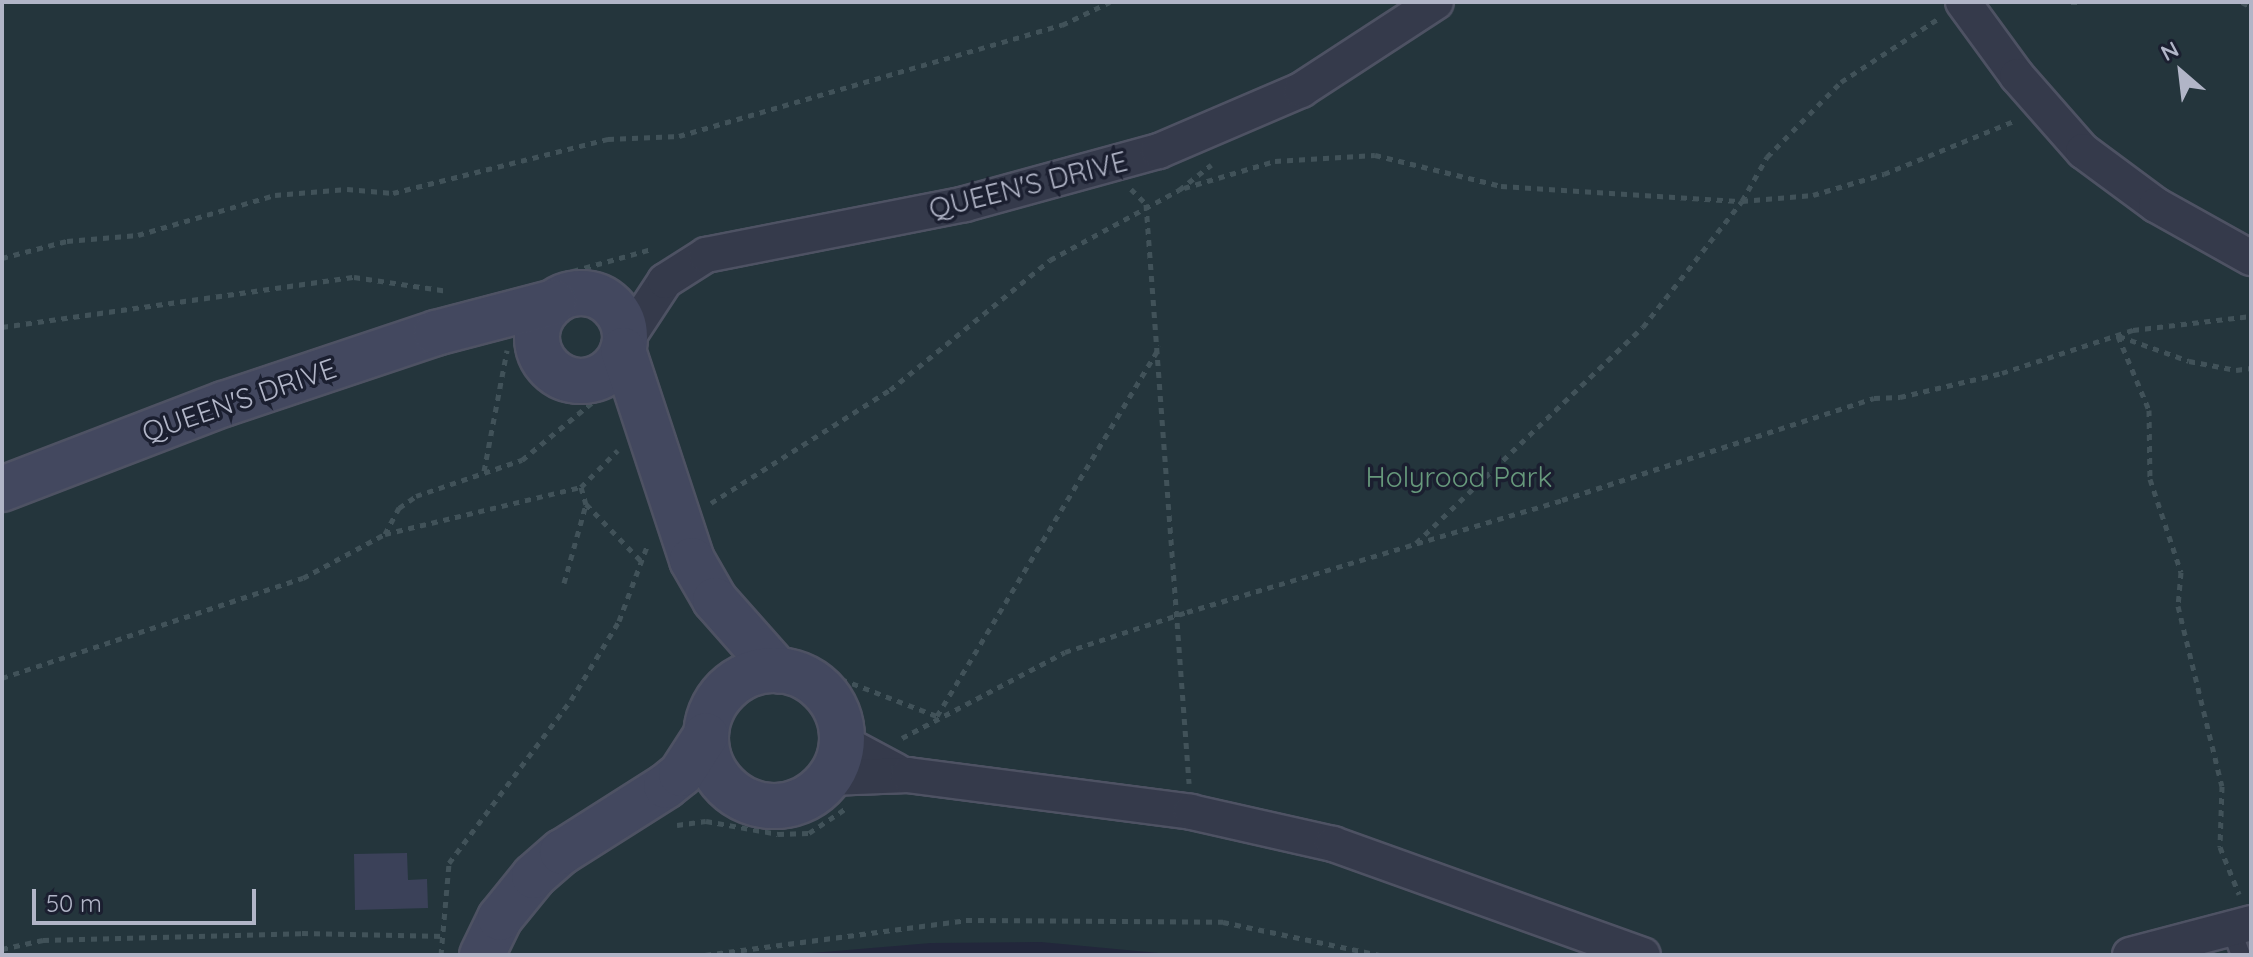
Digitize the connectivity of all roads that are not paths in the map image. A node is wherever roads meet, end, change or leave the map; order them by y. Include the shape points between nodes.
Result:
1 (1436, 2) edge
2 (1963, 2) edge
3 (2251, 258) edge
4 (554, 302) junction
5 (496, 323) junction
6 (623, 383) junction
7 (2, 489) edge
8 (715, 600) junction
9 (777, 670) junction
10 (713, 716) junction
11 (835, 760) junction
12 (745, 799) junction
13 (638, 807) junction
14 (2241, 936) edge
15 (484, 950) edge
16 (1643, 955) edge
17 (2130, 955) edge

1 - 6 street, QUEEN'S DRIVE via 1301,90 1215,129 1109,167 965,204 706,255 665,281
2 - 3 street via 2044,108 2119,179
4 - 5 street, QUEEN'S DRIVE
4 - 5 street via 540,323
4 - 6 street, QUEEN'S DRIVE via 578,293 603,299 620,317
5 - 6 street via 560,375
5 - 7 street, QUEEN'S DRIVE via 224,404
6 - 8 street, QUEEN'S DRIVE via 673,512
8 - 9 street, QUEEN'S DRIVE
8 - 10 street, QUEEN'S DRIVE via 720,625
9 - 10 street via 751,674
9 - 11 street, QUEEN'S DRIVE via 803,677 824,693 838,715
10 - 12 street, QUEEN'S DRIVE via 716,773
10 - 13 street via 681,774
11 - 12 street via 809,796 784,805
11 - 16 street via 908,775 1191,812 1333,844
12 - 13 street via 702,792
13 - 15 street via 542,868 510,904
14 - 17 street

